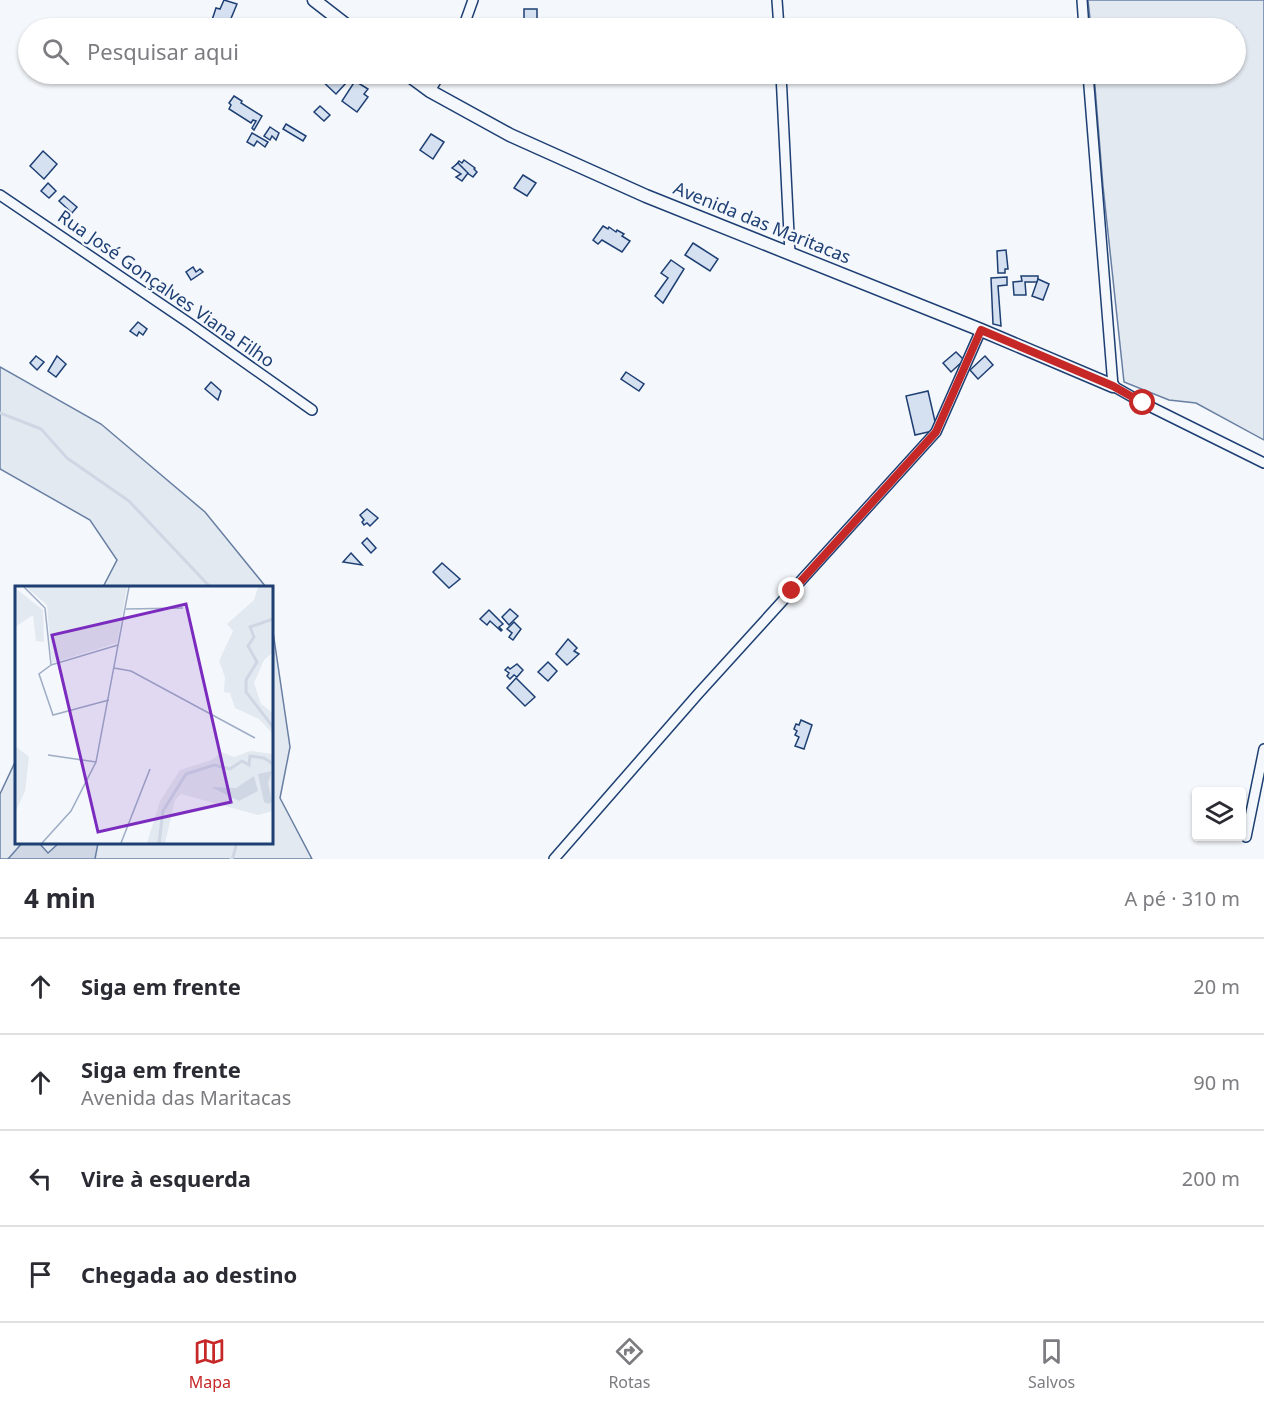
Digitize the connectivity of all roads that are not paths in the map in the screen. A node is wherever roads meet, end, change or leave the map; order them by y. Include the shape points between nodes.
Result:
1 (314, 0) edge
2 (473, 0) edge
3 (777, 0) edge
4 (1082, 0) edge
5 (337, 18) edge
6 (467, 18) edge
7 (778, 18) edge
8 (1083, 18) edge
9 (421, 84) edge
10 (434, 84) edge
11 (782, 84) edge
12 (1089, 84) edge
13 (430, 91) junction
14 (0, 195) edge
15 (790, 254) junction
16 (981, 330) junction
17 (1113, 386) junction
18 (312, 410) dead end
19 (1264, 462) edge
20 (1264, 750) edge
21 (1246, 837) dead end
22 (554, 859) edge

1 - 5 street
2 - 6 street
3 - 7 street
4 - 8 street
9 - 13 street, Avenida das Maritacas
10 - 13 street
11 - 15 street
12 - 17 street
13 - 15 street, Avenida das Maritacas via 520,140
14 - 18 street, Rua José Gonçalves Viana Filho
15 - 16 street, Avenida das Maritacas
16 - 17 street, Avenida das Maritacas
16 - 22 street via 936,432 698,693
17 - 19 street
20 - 21 street

